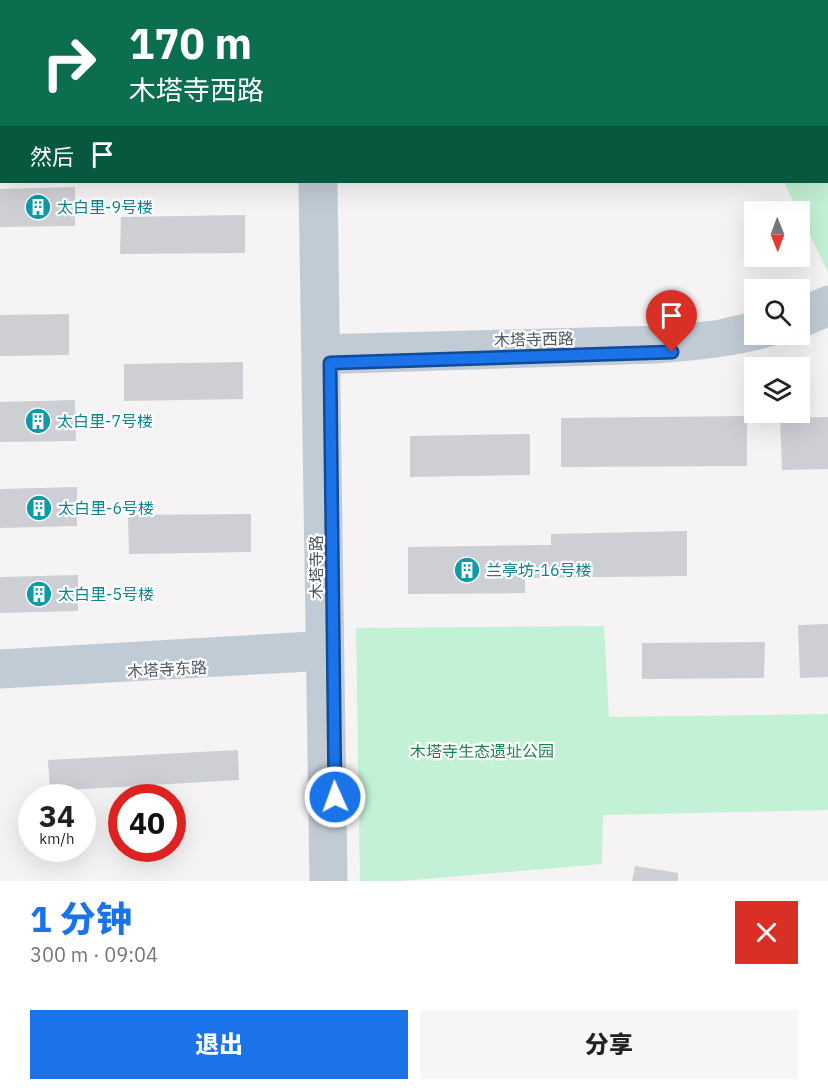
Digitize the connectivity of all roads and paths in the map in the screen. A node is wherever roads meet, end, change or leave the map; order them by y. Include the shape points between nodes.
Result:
1 (309, 183) edge
2 (327, 183) edge
3 (828, 296) edge
4 (810, 303) edge
5 (828, 316) edge
6 (744, 324) edge
7 (810, 324) edge
8 (744, 341) edge
9 (322, 354) junction
10 (325, 651) junction
11 (0, 660) edge
12 (0, 678) edge
13 (320, 881) edge
14 (337, 881) edge

1 - 9 street, 木塔寺路
2 - 9 street, 木塔寺路
3 - 4 street
5 - 7 street
6 - 9 street, 木塔寺西路 via 664,336
8 - 9 street, 木塔寺西路 via 656,353
9 - 10 street, 木塔寺路
10 - 11 street, 木塔寺东路
10 - 12 street, 木塔寺东路
10 - 13 street, 木塔寺路
10 - 14 street, 木塔寺路

